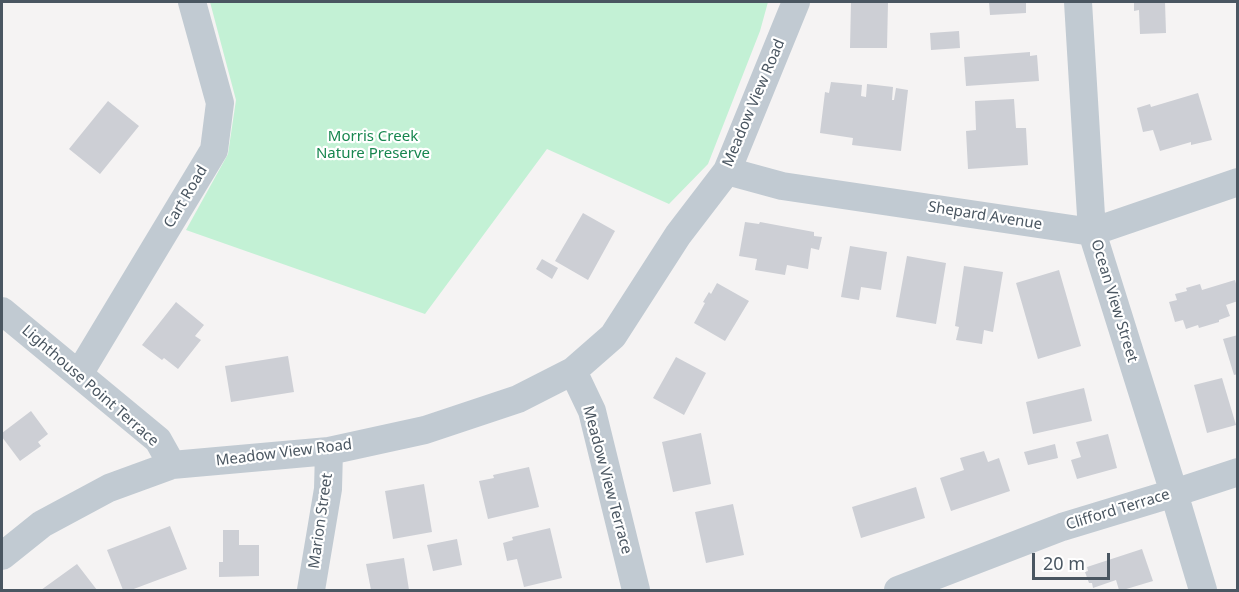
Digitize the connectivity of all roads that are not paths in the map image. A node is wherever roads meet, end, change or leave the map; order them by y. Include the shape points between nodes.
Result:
1 (192, 2) edge
2 (796, 2) edge
3 (1078, 2) edge
4 (727, 171) junction
5 (1238, 182) edge
6 (1092, 232) junction
7 (2, 311) edge
8 (573, 371) junction
9 (79, 374) junction
10 (329, 451) junction
11 (172, 465) junction
12 (1238, 472) edge
13 (1174, 493) junction
14 (2, 556) edge
15 (311, 591) edge
16 (636, 591) edge
17 (898, 591) edge
18 (1203, 591) edge

1 - 9 street, Cart Road via 220,103 214,150
2 - 4 street, Meadow View Road
3 - 6 street, Ocean View Street
4 - 6 street, Shepard Avenue via 782,186
4 - 8 street, Meadow View Road via 678,235 613,336
5 - 6 street, Shepard Avenue
6 - 13 street, Ocean View Street
7 - 9 street, Lighthouse Point Terrace
8 - 10 street, Meadow View Road via 518,399 425,430
8 - 16 street, Meadow View Terrace via 592,411
9 - 11 street, Lighthouse Point Terrace via 158,440
10 - 11 street, Meadow View Road
10 - 15 street, Marion Street via 328,489
11 - 14 street, Meadow View Road via 110,488 51,519
12 - 13 street, Clifford Terrace
13 - 17 street, Clifford Terrace via 1062,527
13 - 18 street, Ocean View Street

